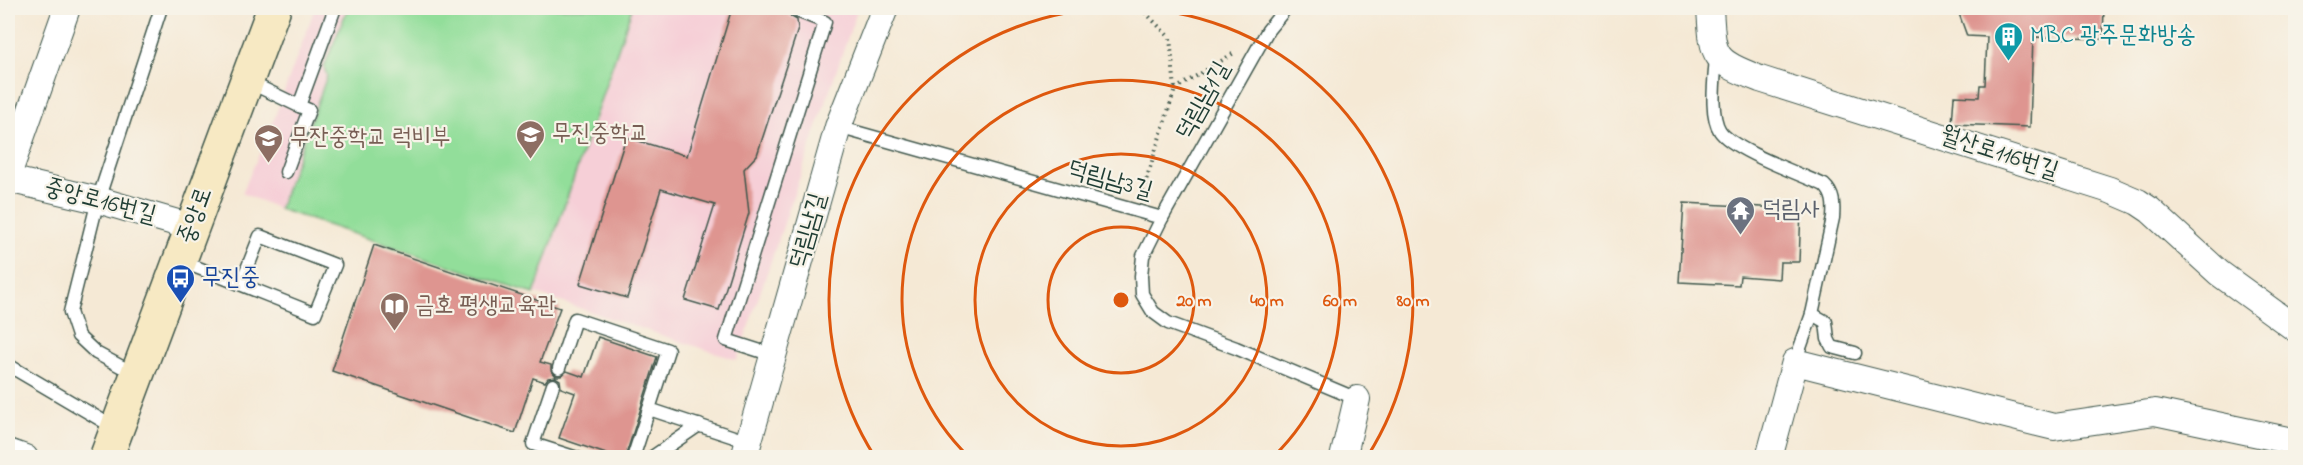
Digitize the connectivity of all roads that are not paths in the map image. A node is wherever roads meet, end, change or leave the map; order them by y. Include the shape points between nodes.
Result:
1 (67, 8) edge
2 (161, 8) edge
3 (274, 8) edge
4 (335, 8) edge
5 (885, 8) edge
6 (1286, 8) edge
7 (1710, 8) edge
8 (797, 11) dead end
9 (1716, 56) junction
10 (246, 81) junction
11 (299, 106) junction
12 (838, 127) junction
13 (286, 172) dead end
14 (8, 177) edge
15 (98, 200) junction
16 (1162, 218) junction
17 (191, 227) junction
18 (179, 260) junction
19 (241, 285) junction
20 (1812, 314) junction
21 (2295, 329) edge
22 (1855, 353) dead end
23 (773, 355) junction
24 (1795, 362) junction
25 (8, 365) edge
26 (559, 368) dead end
27 (136, 375) junction
28 (553, 385) dead end
29 (1357, 399) joint
30 (649, 409) junction
31 (699, 425) junction
32 (2295, 440) edge
33 (111, 443) edge
34 (747, 450) edge
35 (8, 452) edge
36 (25, 458) edge
37 (577, 458) edge
38 (633, 458) edge
39 (651, 458) edge
40 (1343, 458) edge
41 (1769, 458) edge

1 - 14 street
2 - 15 lane
3 - 10 main road, 중앙로
4 - 11 lane
5 - 12 street, 덕림남길
6 - 16 lane, 덕림남1길 via 1268,30
7 - 9 street
8 - 23 lane via 825,22 726,340
9 - 20 lane via 1715,116 1720,130 1732,143 1830,191 1833,218
9 - 21 street, 월산로116번길 via 1760,79 2138,202 2219,273
10 - 11 lane
10 - 17 main road, 중앙로
11 - 13 lane via 309,110
12 - 16 lane, 덕림남3길
12 - 23 street, 덕림남길
14 - 15 street, 중앙로16번길
15 - 17 street, 중앙로16번길
15 - 27 lane via 70,312 78,336 96,353
16 - 29 lane, 덕림남3길 via 1143,256 1141,276 1142,294 1153,312 1168,323
17 - 18 main road, 중앙로
18 - 19 lane
18 - 27 main road, 중앙로
19 - 19 lane via 315,314 334,265 260,236
20 - 22 lane via 1826,321 1832,347
20 - 24 lane
23 - 34 street, 덕림남길
24 - 32 street via 2054,428 2155,412
24 - 41 street
25 - 33 lane
26 - 30 lane via 575,319 668,350
27 - 33 main road, 중앙로
28 - 37 lane via 533,444
29 - 40 street
30 - 31 lane
30 - 38 lane
31 - 34 lane
31 - 39 lane
35 - 36 street

